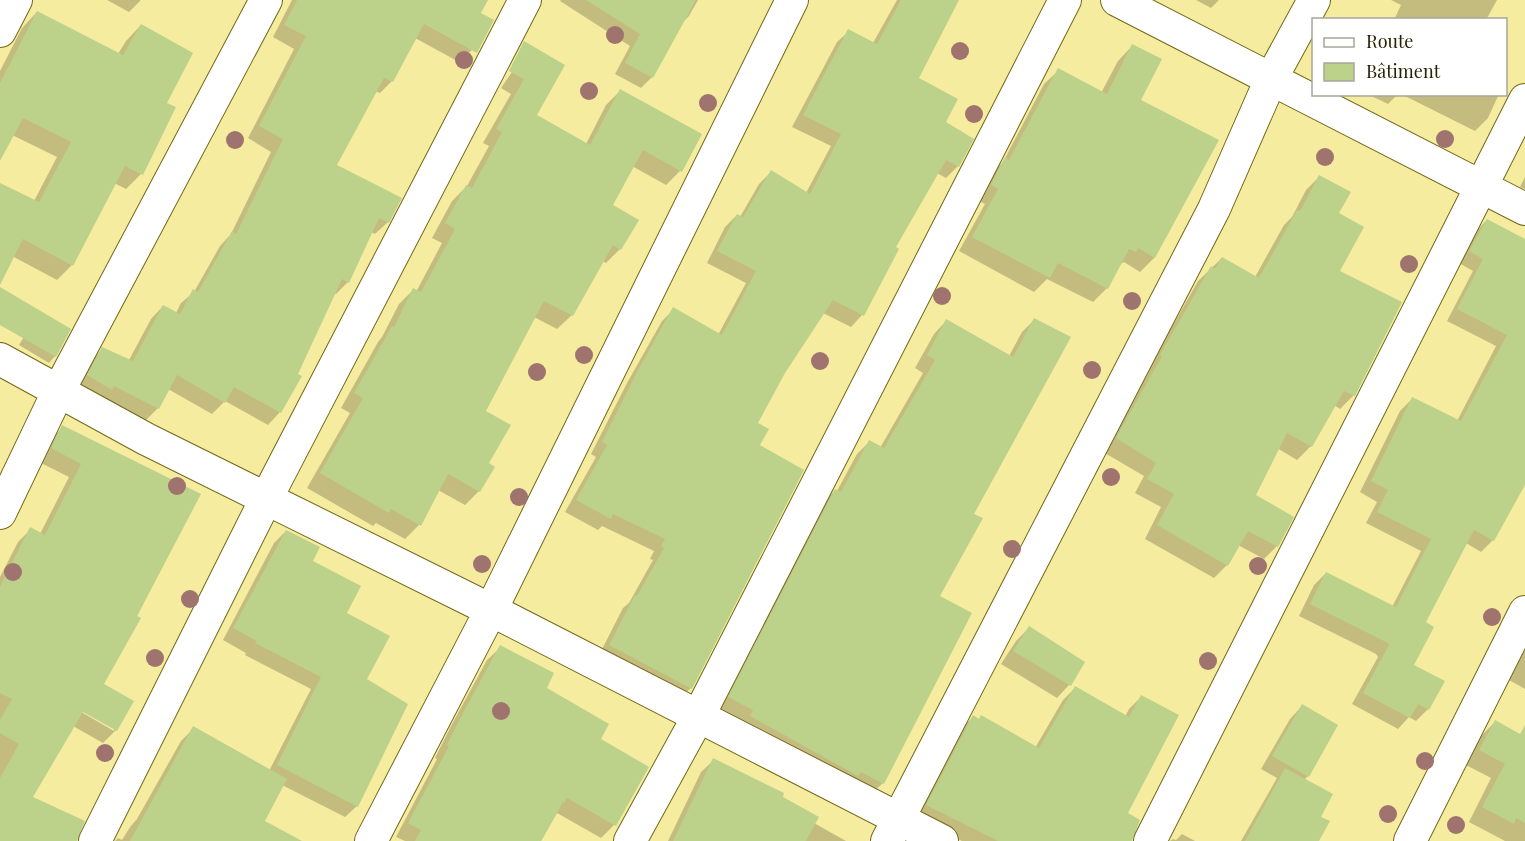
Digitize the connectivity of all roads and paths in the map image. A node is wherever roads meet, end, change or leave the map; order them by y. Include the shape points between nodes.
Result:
1 (16, 0) edge
2 (266, 0) edge
3 (525, 0) edge
4 (792, 0) edge
5 (1065, 0) edge
6 (1117, 0) edge
7 (1314, 0) edge
8 (0, 31) edge
9 (1271, 79) junction
10 (1525, 100) edge
11 (1482, 185) junction
12 (1525, 209) edge
13 (0, 359) edge
14 (58, 392) junction
15 (266, 499) junction
16 (0, 513) edge
17 (491, 610) junction
18 (1525, 612) edge
19 (698, 717) junction
20 (893, 830) edge
21 (95, 841) edge
22 (370, 841) edge
23 (630, 841) edge
24 (942, 841) edge
25 (1150, 841) edge
26 (1410, 841) edge

1 - 8 street
2 - 14 street
3 - 15 street
4 - 17 street
5 - 19 street
6 - 9 street
7 - 9 street
9 - 11 street
9 - 20 street via 1214,209
10 - 11 street
11 - 12 street
11 - 25 street
13 - 14 street
14 - 15 street
14 - 16 street
15 - 17 street
15 - 21 street
17 - 19 street
17 - 22 street
18 - 26 street
19 - 20 street
19 - 23 street
20 - 24 street

